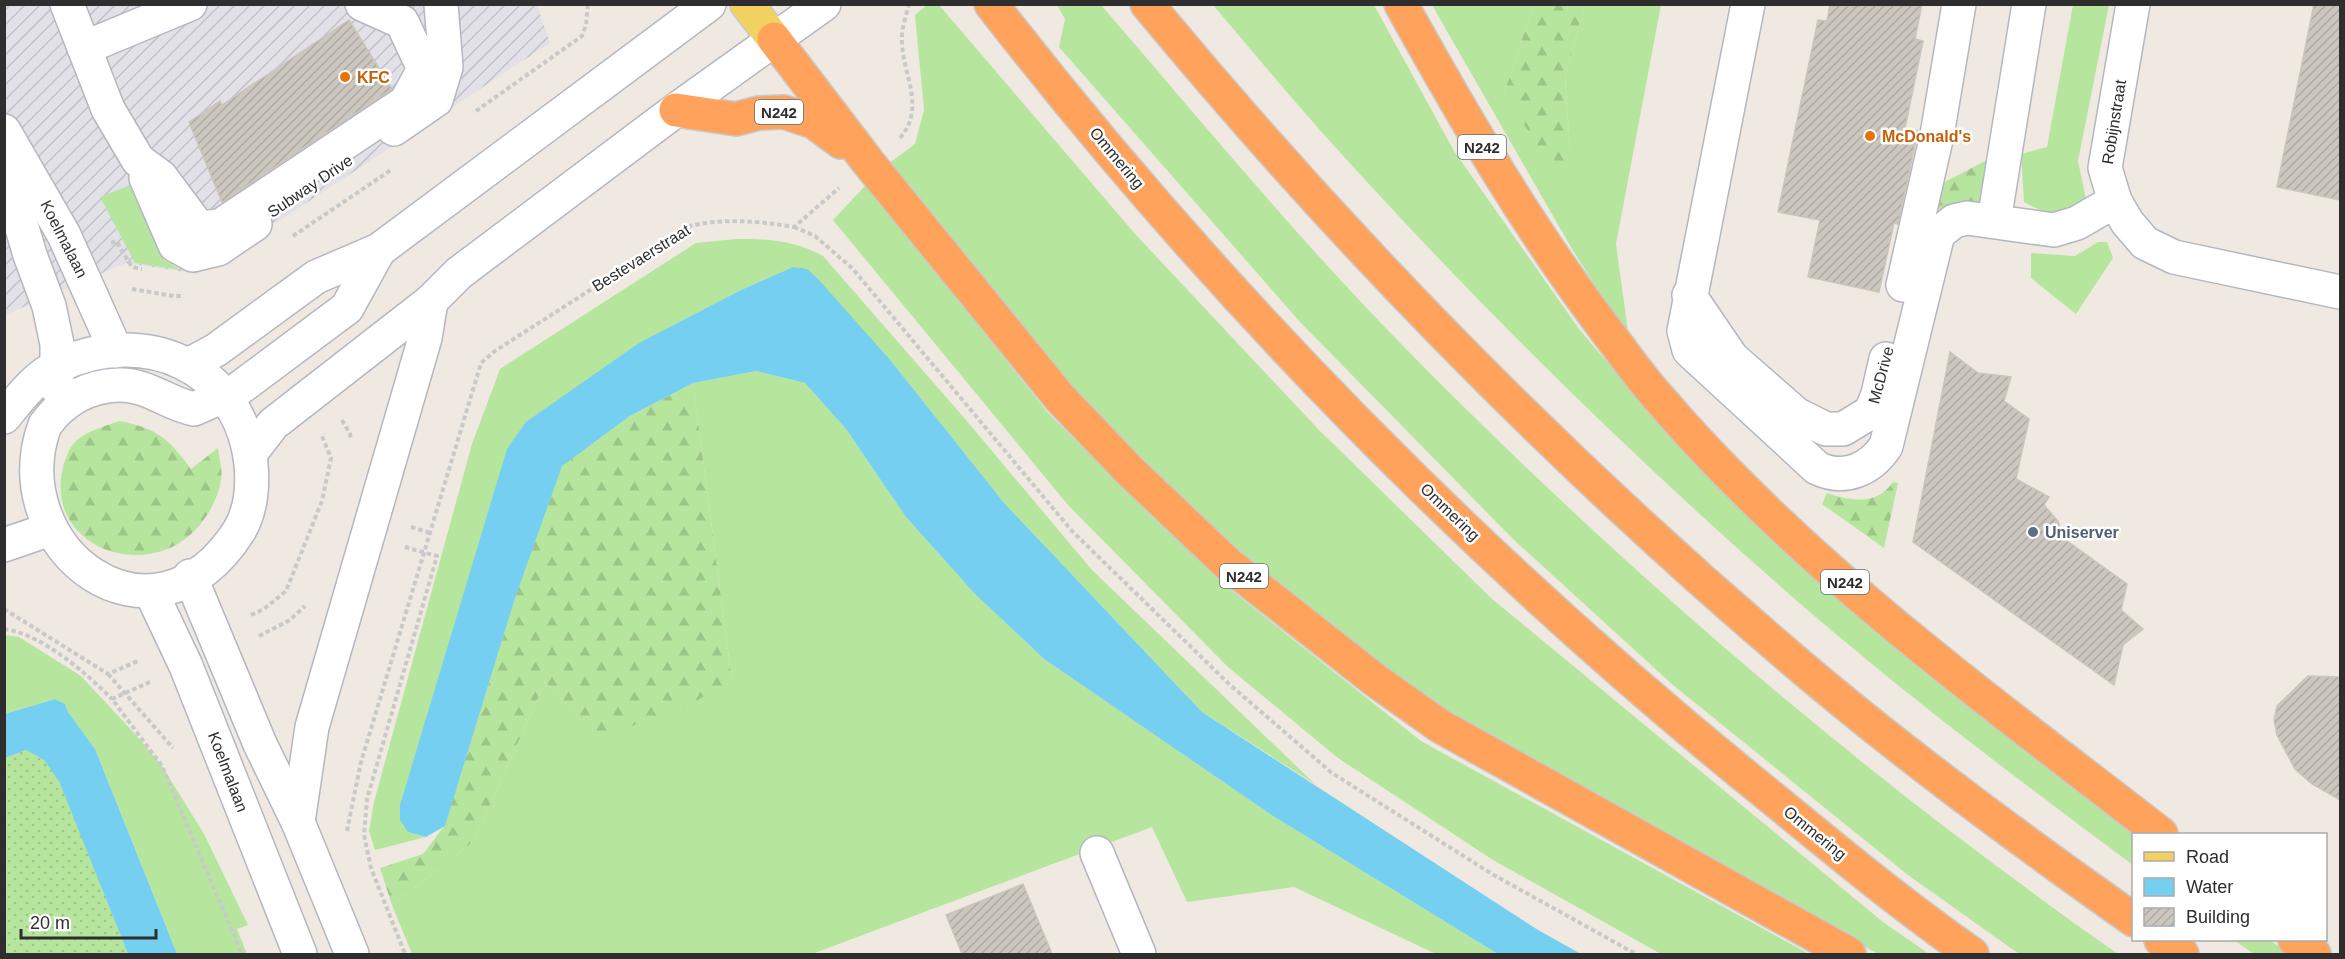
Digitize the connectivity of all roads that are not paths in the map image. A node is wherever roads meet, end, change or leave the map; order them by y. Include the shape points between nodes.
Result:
1 (67, 4) edge
2 (190, 4) edge
3 (362, 4) edge
4 (441, 4) edge
5 (709, 4) edge
6 (747, 4) edge
7 (824, 4) edge
8 (1147, 4) edge
9 (1401, 4) edge
10 (1749, 4) edge
11 (1959, 4) edge
12 (2029, 4) edge
13 (2133, 4) edge
14 (998, 14) edge
15 (774, 39) junction
16 (84, 48) junction
17 (676, 110) junction
18 (4, 131) edge
19 (868, 162) junction
20 (4, 166) edge
21 (149, 168) junction
22 (2115, 201) junction
23 (1994, 222) junction
24 (379, 249) junction
25 (2340, 292) edge
26 (1689, 295) junction
27 (431, 301) junction
28 (116, 351) junction
29 (188, 365) junction
30 (57, 366) junction
31 (225, 397) junction
32 (57, 408) junction
33 (4, 417) edge
34 (250, 454) junction
35 (36, 534) junction
36 (4, 545) edge
37 (190, 576) junction
38 (151, 592) junction
39 (298, 822) junction
40 (2160, 833) edge
41 (1097, 853) dead end
42 (2132, 919) edge
43 (2164, 941) edge
44 (2298, 941) edge
45 (300, 954) edge
46 (352, 954) edge
47 (1139, 954) edge
48 (1849, 954) edge
49 (1972, 954) edge
50 (2182, 954) edge
51 (2314, 954) edge

1 - 16 street
2 - 16 street
3 - 21 street via 402,22 424,69 406,102 220,225 199,228
4 - 21 street, Subway Drive via 446,67 436,100 218,249 193,255 174,245
5 - 24 street
6 - 15 main road, N242
7 - 15 street
8 - 42 highway via 1353,241 1468,361 1597,486 1842,700 2024,842
9 - 40 highway, N242 via 1461,113 1531,226 1656,395 1707,452 1802,545 1865,599
10 - 26 street
11 - 26 street, McDrive via 1937,135 1871,412 1843,429 1826,429 1796,414 1732,358
12 - 23 street
13 - 22 street, Robijnstraat via 2105,168
14 - 49 highway, Ommering via 1249,310 1438,500 1677,721
15 - 17 street
15 - 19 highway, N242
16 - 21 street via 108,109
17 - 19 highway, N242 via 735,118 784,112 801,116
17 - 27 street via 459,273
18 - 28 street, Koelmalaan via 64,235
19 - 48 highway, N242 via 1060,398 1229,565 1440,726
20 - 30 street, Koelmalaan via 49,306
22 - 23 street via 2077,223 2054,230
22 - 25 street, Robijnstraat via 2145,243 2174,257
23 - 26 street via 1967,218 1954,221 1938,234 1886,446 1877,459 1843,475 1817,468 1689,350 1684,331
24 - 29 street via 316,277 216,350
24 - 31 street via 347,308
27 - 34 street via 273,424
27 - 39 street via 425,338 312,728
28 - 29 street via 158,352
28 - 30 street
29 - 31 street
30 - 32 street, Koelmalaan
30 - 33 street via 34,382
31 - 32 street via 194,409 143,388 115,385 86,391
31 - 34 street via 238,417
32 - 35 street via 30,455 25,479 27,505
34 - 37 street via 250,503 242,526 211,564
35 - 36 street
35 - 38 street via 67,566 86,578 129,591
37 - 38 street
37 - 39 street via 260,744
38 - 45 street, Koelmalaan via 186,666
39 - 46 street
41 - 47 street
43 - 50 highway
44 - 51 highway

